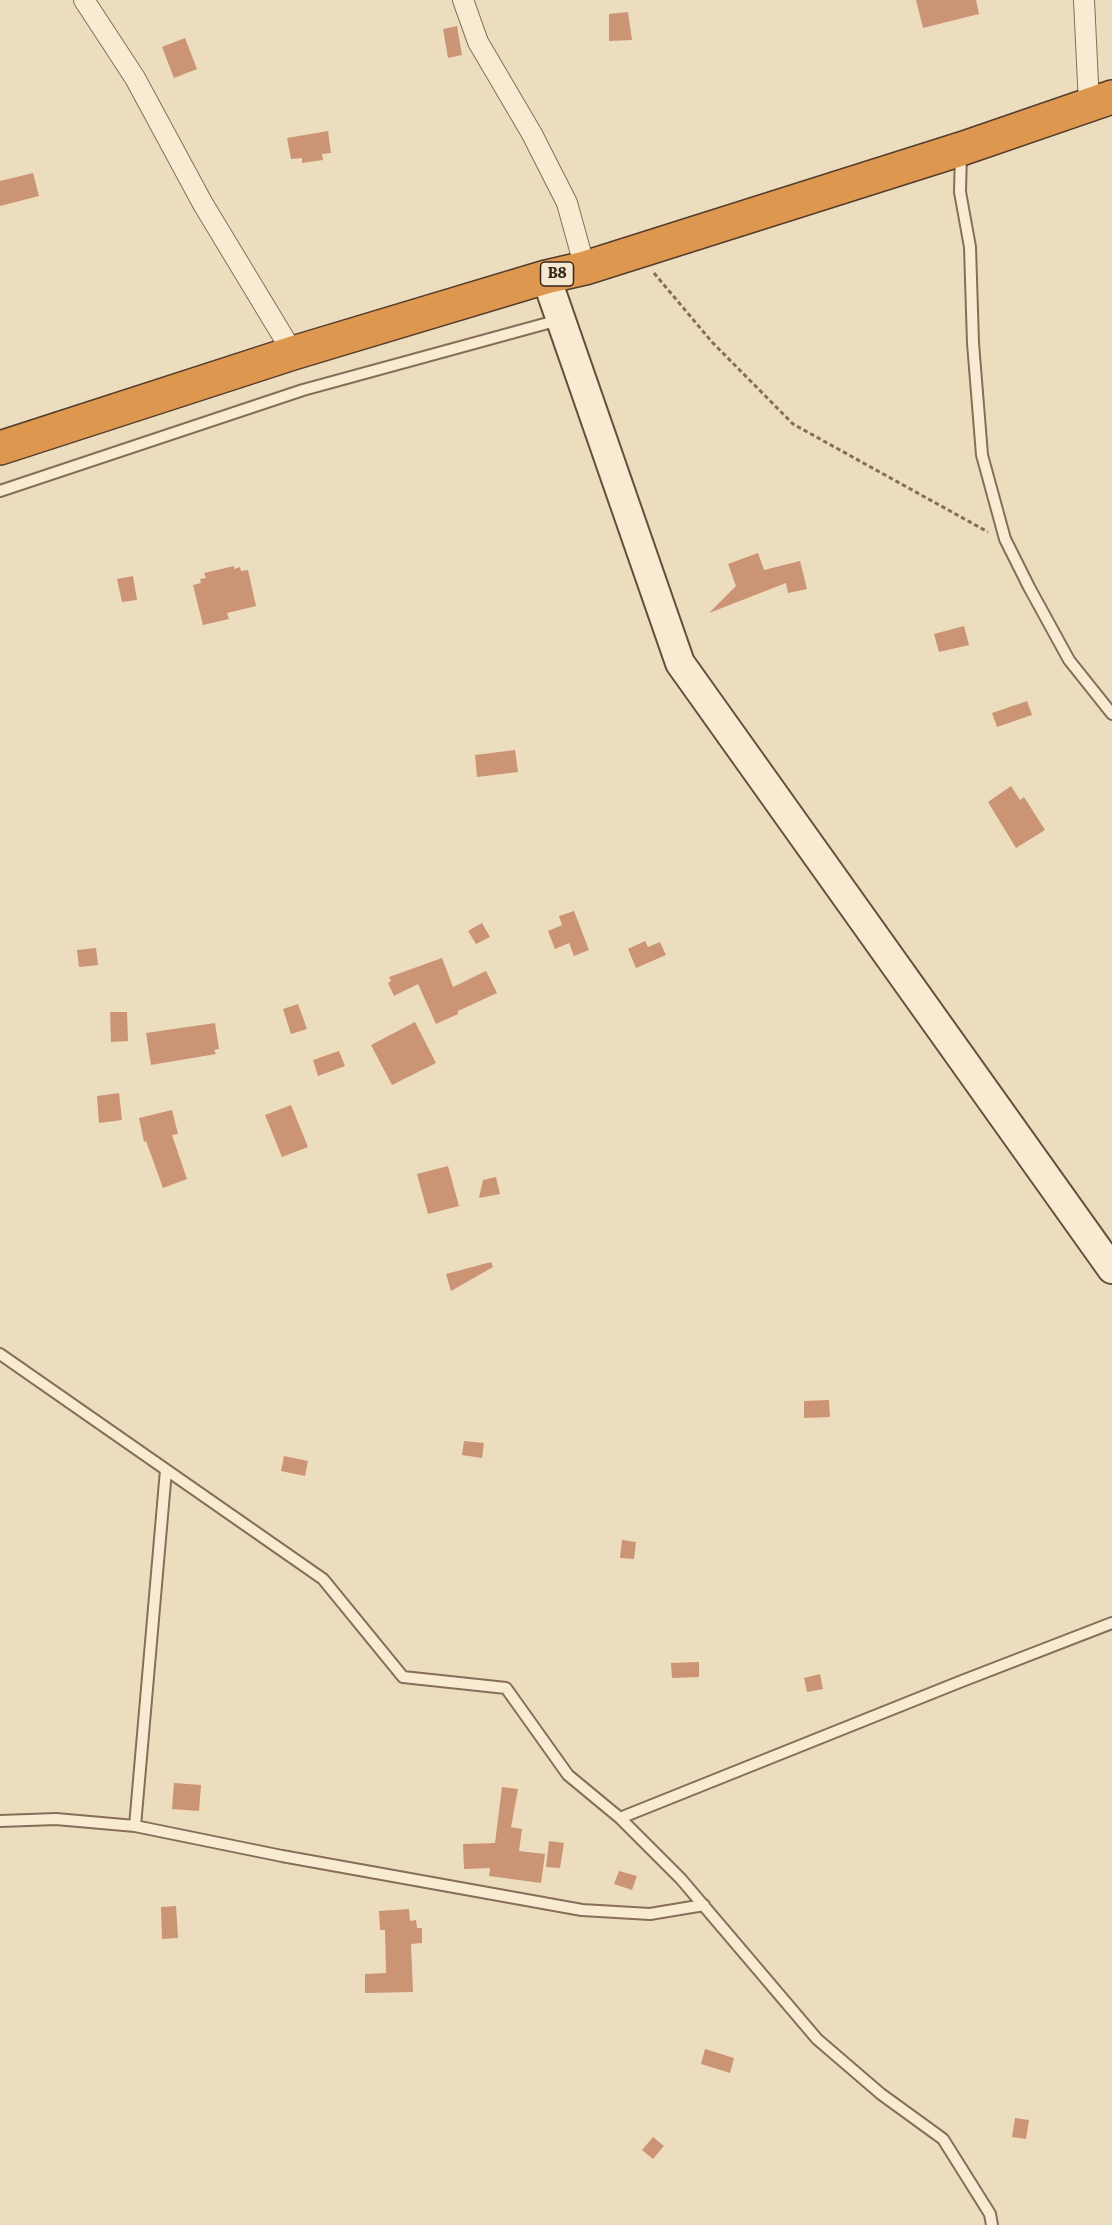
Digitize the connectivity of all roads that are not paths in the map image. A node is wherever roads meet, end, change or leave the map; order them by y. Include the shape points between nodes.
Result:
1 (463, 0) edge
2 (1084, 0) edge
3 (90, 3) edge
4 (1101, 101) edge
5 (961, 148) junction
6 (585, 268) junction
7 (546, 277) junction
8 (561, 319) junction
9 (293, 353) junction
10 (0, 448) edge
11 (0, 491) edge
12 (1112, 714) edge
13 (1112, 1269) edge
14 (0, 1354) edge
15 (166, 1470) junction
16 (1112, 1623) edge
17 (620, 1818) junction
18 (0, 1821) edge
19 (135, 1826) junction
20 (704, 1905) junction
21 (992, 2225) edge

1 - 6 street via 478,42 567,203
2 - 4 street
3 - 9 street via 203,204
4 - 5 highway, B8
5 - 6 highway, B8
5 - 12 lane via 960,192 970,247 982,455 1008,544 1029,587 1069,660
6 - 7 highway, B8
7 - 8 main road
7 - 9 highway, B8
8 - 11 lane via 303,390
8 - 13 main road via 680,663
9 - 10 highway, B8
14 - 15 lane
15 - 17 lane via 323,1579 403,1677 506,1688 568,1775
15 - 19 lane
16 - 17 lane
17 - 20 lane
18 - 19 lane via 56,1820
19 - 20 lane via 582,1910 650,1914
20 - 21 lane via 817,2039 881,2094 943,2139 990,2214

